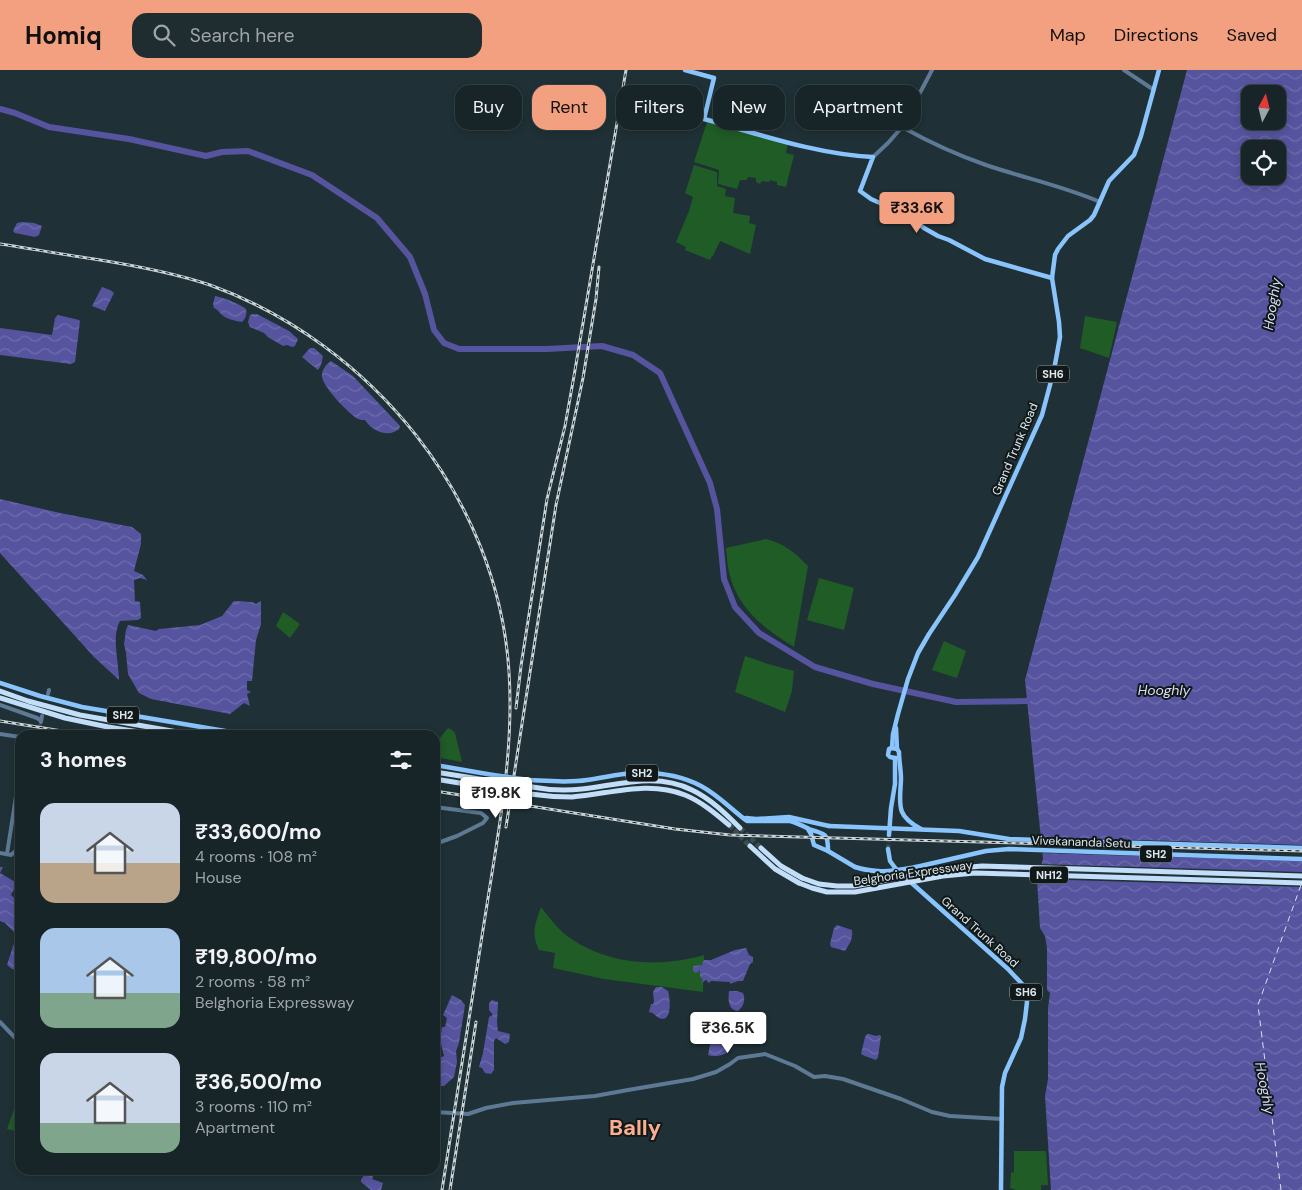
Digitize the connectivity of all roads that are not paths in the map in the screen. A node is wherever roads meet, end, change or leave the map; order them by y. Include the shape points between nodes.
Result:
1 (685, 70) edge
2 (932, 70) edge
3 (1124, 70) edge
4 (1159, 70) edge
5 (1154, 90) junction
6 (921, 91) edge
7 (899, 130) edge
8 (908, 130) edge
9 (873, 157) junction
10 (1101, 203) junction
11 (1052, 278) junction
12 (0, 683) edge
13 (0, 691) edge
14 (0, 698) edge
15 (0, 705) edge
16 (42, 716) dead end
17 (127, 730) edge
18 (166, 730) edge
19 (219, 730) edge
20 (0, 734) edge
21 (15, 736) edge
22 (896, 753) junction
23 (440, 767) edge
24 (440, 773) edge
25 (492, 778) junction
26 (440, 780) edge
27 (15, 797) edge
28 (440, 808) edge
29 (765, 820) junction
30 (729, 825) tunnel mouth
31 (740, 828) tunnel mouth
32 (808, 829) junction
33 (922, 830) junction
34 (889, 835) tunnel mouth
35 (440, 842) edge
36 (750, 846) tunnel mouth
37 (761, 848) tunnel mouth
38 (1302, 848) edge
39 (888, 849) tunnel mouth
40 (15, 851) edge
41 (828, 852) junction
42 (0, 853) edge
43 (7, 854) junction
44 (1302, 859) edge
45 (1302, 876) edge
46 (800, 881) junction
47 (1302, 883) edge
48 (0, 1022) edge
49 (15, 1038) edge
50 (440, 1112) edge
51 (1002, 1119) junction
52 (1001, 1190) edge

1 - 9 main road via 714,78 704,119 819,150
2 - 6 street
3 - 5 street
4 - 5 main road, Grand Trunk Road / SH6
5 - 10 main road, Grand Trunk Road / SH6 via 1136,150 1110,181
7 - 9 street
8 - 10 street via 975,161 1064,188
9 - 11 main road via 861,187 861,192 870,199 909,216 938,236 985,259
10 - 11 main road, Grand Trunk Road / SH6 via 1090,220 1068,236 1058,249
11 - 22 main road, Grand Trunk Road / SH6 via 1060,336 1042,415 978,557 922,646 908,678 893,734
12 - 19 main road, SH2 via 82,707
13 - 18 highway via 80,715
14 - 17 highway via 65,718
15 - 16 street via 41,722
20 - 21 street
22 - 33 main road via 901,772 902,811 910,823
22 - 34 main road, Grand Trunk Road / SH6
23 - 25 main road, SH2
24 - 25 highway
25 - 29 main road, SH2, bridge via 566,782 633,773 664,774 702,786 742,817
25 - 31 highway, bridge via 552,790 636,781 676,784 703,797
26 - 30 highway, bridge via 559,797 635,788 665,790 694,799
27 - 43 street
28 - 35 street via 481,813 487,818 484,823
29 - 32 main road, SH2 via 790,821
29 - 33 main road, SH2, bridge via 789,816 829,826
32 - 41 main road, SH2 via 814,845
32 - 41 main road via 825,836
33 - 38 main road, Vivekananda Setu / SH2 via 960,831 1009,840
36 - 46 highway, Belghoria Expressway / NH12 via 775,869
37 - 46 highway, Belghoria Expressway / NH12
39 - 51 main road, Grand Trunk Road / SH6 via 896,870 1008,969 1025,990 1027,1002 1023,1028 1003,1080
40 - 43 street
41 - 44 main road, Vivekananda Setu / SH2, bridge via 855,867 880,872 1009,849
42 - 43 street
45 - 46 highway, Belghoria Expressway / NH12, bridge via 982,866 854,886
46 - 47 highway, Belghoria Expressway / NH12, bridge via 828,892 854,892 975,873
48 - 49 street
50 - 51 street via 468,1114 512,1103 595,1096 694,1080 716,1072 738,1058 765,1054 814,1077 843,1079 932,1112
51 - 52 main road, Grand Trunk Road / SH6

